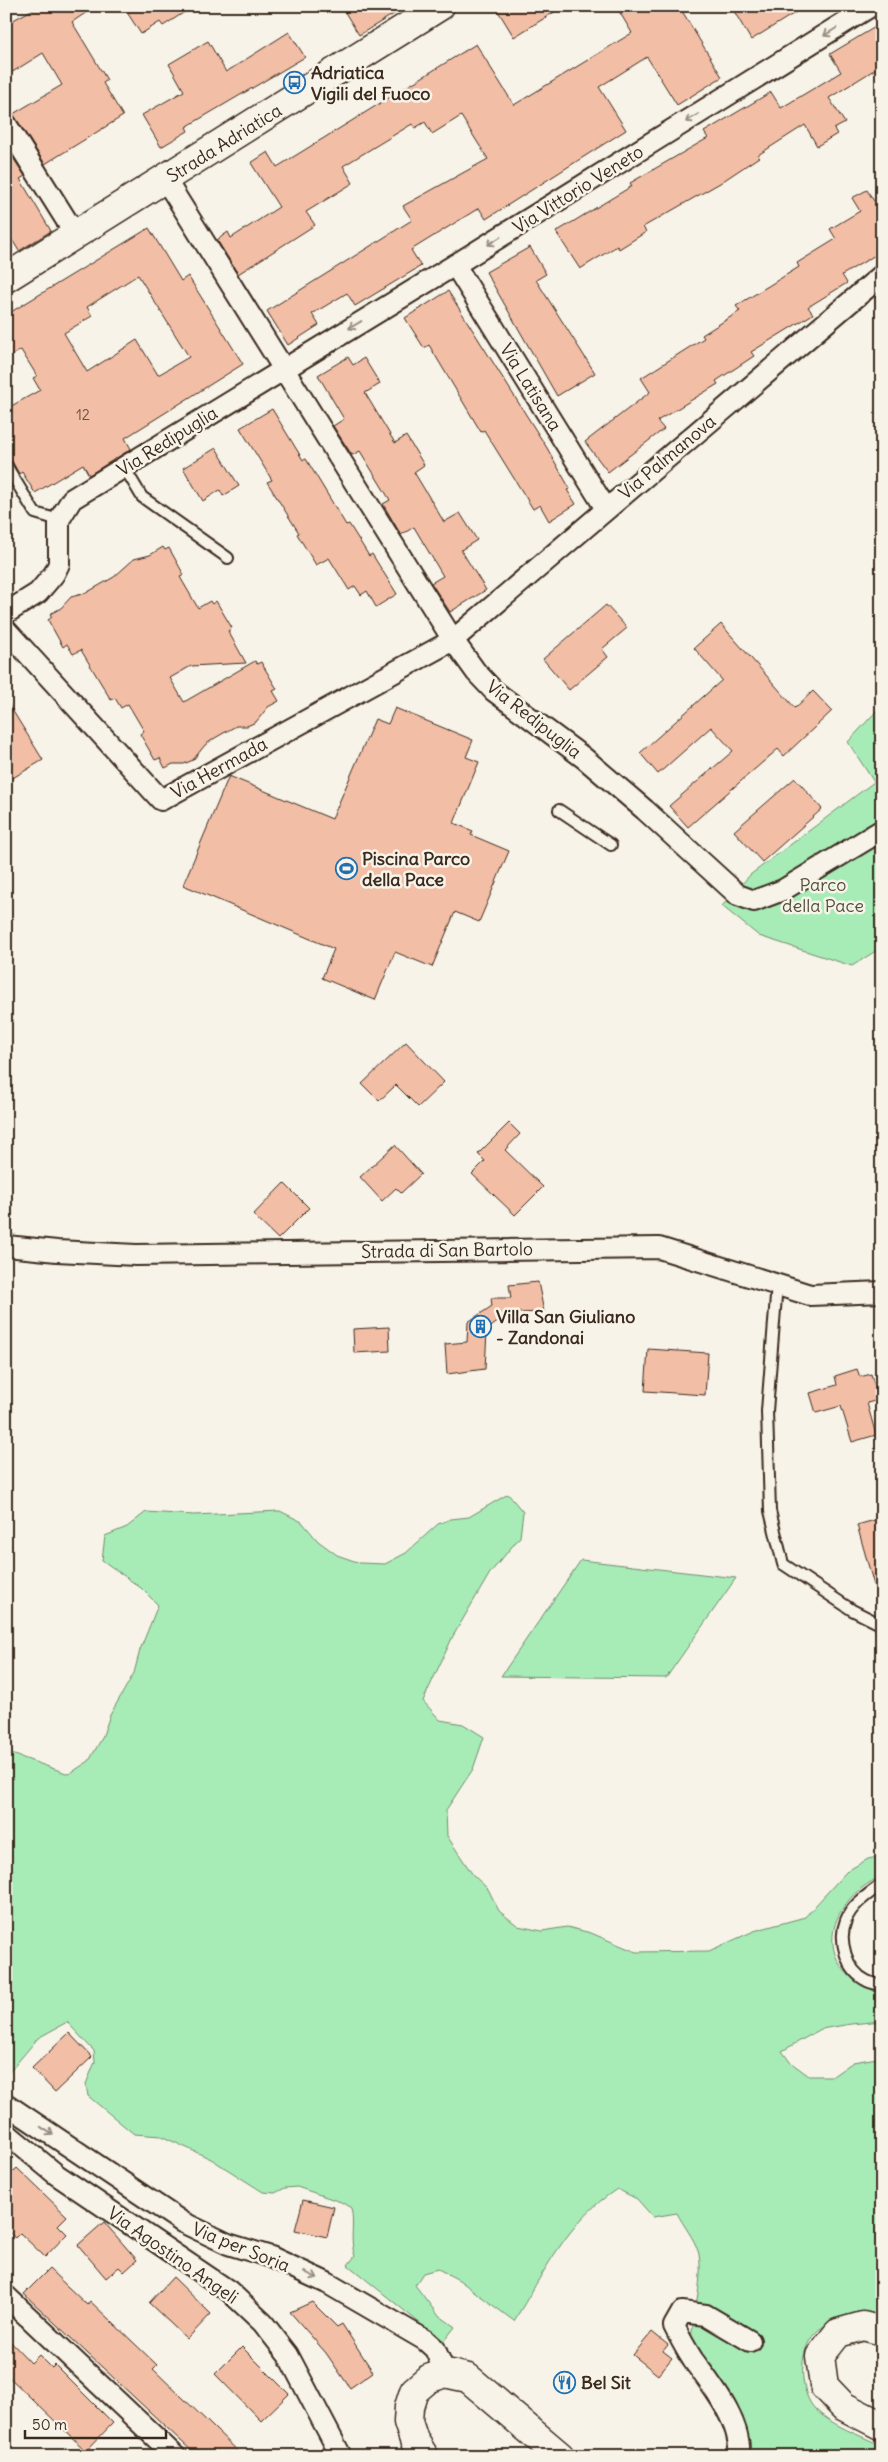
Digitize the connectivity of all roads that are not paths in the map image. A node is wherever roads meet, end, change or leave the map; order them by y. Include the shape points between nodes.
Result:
1 (440, 6) edge
2 (871, 6) edge
3 (6, 124) edge
4 (166, 179) junction
5 (75, 234) junction
6 (455, 265) junction
7 (882, 275) edge
8 (6, 278) edge
9 (283, 369) junction
10 (6, 465) edge
11 (124, 467) junction
12 (606, 508) junction
13 (59, 520) junction
14 (228, 558) dead end
15 (6, 613) edge
16 (6, 630) edge
17 (453, 640) junction
18 (558, 810) dead end
19 (882, 830) edge
20 (611, 845) dead end
21 (6, 1246) edge
22 (777, 1284) junction
23 (882, 1292) edge
24 (882, 1624) edge
25 (882, 1884) edge
26 (882, 1986) edge
27 (6, 2104) edge
28 (6, 2133) edge
29 (6, 2296) edge
30 (882, 2331) edge
31 (750, 2341) dead end
32 (445, 2372) junction
33 (882, 2426) edge
34 (175, 2456) edge
35 (341, 2456) edge
36 (424, 2456) edge
37 (560, 2456) edge
38 (739, 2456) edge

1 - 4 main road, Strada Adriatica
2 -> 6 street, Via Vittorio Veneto
3 - 5 street
4 - 5 main road, Strada Adriatica
4 - 9 street, Via Redipuglia
5 - 8 main road, Strada Adriatica
6 -> 9 street, Via Vittorio Veneto
6 - 12 street, Via Latisana
7 - 12 street, Via Palmanova
9 - 11 street, Via Redipuglia
9 - 17 street, Via Redipuglia
10 - 13 lane via 35,513
11 - 13 street, Via Redipuglia via 72,499
11 - 14 lane via 142,497
12 - 17 street, Via Palmanova
13 - 15 street via 59,564 54,574 38,593
16 - 17 street, Via Hermada via 161,800
17 - 19 street, Via Redipuglia via 476,672 494,690 584,758 738,895 754,901 783,890
18 - 20 lane
21 - 22 street, Strada di San Bartolo via 136,1255 660,1248
22 - 23 street, Strada di San Bartolo via 810,1295
22 - 24 lane via 767,1411 770,1511 783,1564 852,1610
25 - 26 lane via 860,1899 846,1920 843,1943 849,1965 865,1981
27 -> 32 street, Via per Soria via 182,2222 327,2283 425,2340 435,2350
28 - 35 street, Via Agostino Angeli via 57,2174 229,2291 263,2323 288,2355
29 - 34 street
30 - 33 main road via 863,2326 838,2333 820,2356 824,2386 843,2406
31 - 38 street via 706,2315 682,2312 674,2326 730,2417 740,2443
32 - 36 main road via 428,2379 414,2391 409,2406 408,2422
32 - 37 main road via 468,2378

